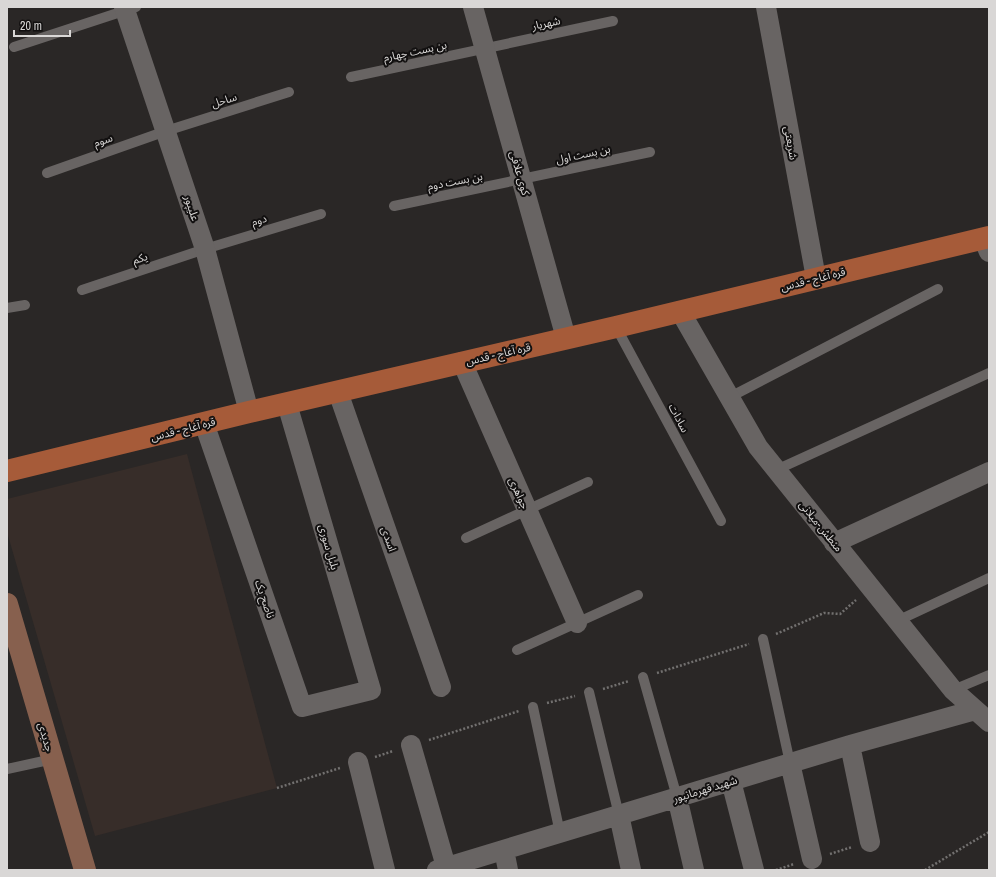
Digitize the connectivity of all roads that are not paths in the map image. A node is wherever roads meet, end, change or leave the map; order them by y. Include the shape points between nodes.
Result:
1 (473, 7) edge
2 (766, 7) edge
3 (129, 8) edge
4 (613, 21) dead end
5 (14, 47) dead end
6 (484, 48) junction
7 (351, 77) dead end
8 (289, 92) dead end
9 (166, 131) junction
10 (650, 152) dead end
11 (47, 173) dead end
12 (522, 180) junction
13 (394, 206) dead end
14 (321, 214) dead end
15 (987, 242) edge
16 (205, 249) junction
17 (816, 278) junction
18 (82, 290) dead end
19 (938, 290) dead end
20 (25, 305) dead end
21 (7, 308) edge
22 (680, 311) junction
23 (616, 327) junction
24 (566, 338) junction
25 (462, 362) junction
26 (989, 373) edge
27 (338, 392) junction
28 (730, 398) junction
29 (287, 404) junction
30 (250, 412) junction
31 (204, 423) junction
32 (776, 470) junction
33 (7, 472) edge
34 (989, 472) edge
35 (588, 482) dead end
36 (527, 510) junction
37 (721, 521) dead end
38 (466, 538) dead end
39 (834, 543) junction
40 (989, 578) edge
41 (638, 595) dead end
42 (7, 604) edge
43 (897, 621) junction
44 (577, 623) junction
45 (11, 630) edge
46 (763, 639) dead end
47 (517, 650) dead end
48 (989, 675) edge
49 (643, 677) dead end
50 (441, 686) dead end
51 (371, 690) joint
52 (953, 690) junction
53 (589, 692) dead end
54 (533, 707) dead end
55 (982, 716) edge
56 (411, 745) dead end
57 (850, 745) junction
58 (53, 759) junction
59 (358, 762) dead end
60 (790, 763) junction
61 (7, 769) edge
62 (731, 781) junction
63 (677, 797) junction
64 (619, 815) junction
65 (560, 833) junction
66 (870, 842) dead end
67 (504, 850) junction
68 (812, 859) dead end
69 (443, 869) edge
70 (86, 870) edge
71 (385, 870) edge
72 (508, 870) edge
73 (631, 870) edge
74 (694, 870) edge
75 (754, 870) edge

1 - 6 street, کوی علافی
2 - 17 street, شریعتی
3 - 5 lane
3 - 9 street, علیپور
4 - 6 lane, شهریار
6 - 7 lane, بن بست چهارم
6 - 12 street, کوی علافی
8 - 9 lane, ساحل
9 - 11 lane, سوم
9 - 16 street, علیپور
10 - 12 lane, بن بست اول
12 - 13 lane, بن بست دوم
12 - 24 street, کوی علافی
14 - 16 lane, دوم
15 - 17 main road, قره آغاج - قدس
16 - 18 lane, یکم
16 - 30 street, علیپور
17 - 22 main road, قره آغاج - قدس
19 - 28 lane
20 - 21 lane
22 - 23 main road, قره آغاج - قدس
22 - 28 street, منطش-میلانی
23 - 24 main road, قره آغاج - قدس
23 - 37 lane, سادات
24 - 25 main road, قره آغاج - قدس
25 - 27 main road, قره آغاج - قدس
25 - 36 street, جواهری
26 - 32 lane
27 - 29 main road, قره آغاج - قدس
27 - 50 street, اسدی
28 - 32 street, منطش-میلانی via 758,447
29 - 30 main road, قره آغاج - قدس
29 - 51 street, بلبل سوری
30 - 31 main road, قره آغاج - قدس
31 - 33 main road, قره آغاج - قدس
31 - 51 street, ناصح یک via 302,707
32 - 39 street, منطش-میلانی
34 - 39 street
35 - 36 lane
36 - 38 lane
36 - 44 street, جواهری
39 - 43 street, منطش-میلانی
40 - 43 lane
41 - 44 lane
42 - 45 street, جدیدی
43 - 52 street, منطش-میلانی
44 - 47 lane
45 - 58 street, جدیدی
46 - 60 lane
48 - 52 lane
49 - 63 lane
52 - 55 street, منطش-میلانی
53 - 64 lane
54 - 65 lane
55 - 57 street, شهید قهرمانپور
56 - 69 street
57 - 60 street, شهید قهرمانپور
57 - 66 street
58 - 61 lane
58 - 70 street, جدیدی
59 - 71 street
60 - 62 street, شهید قهرمانپور
60 - 68 street
62 - 63 street, شهید قهرمانپور
62 - 75 street
63 - 64 street, شهید قهرمانپور
63 - 74 street
64 - 65 street, شهید قهرمانپور
64 - 73 street
65 - 67 street, شهید قهرمانپور
67 - 69 street, شهید قهرمانپور
67 - 72 street

